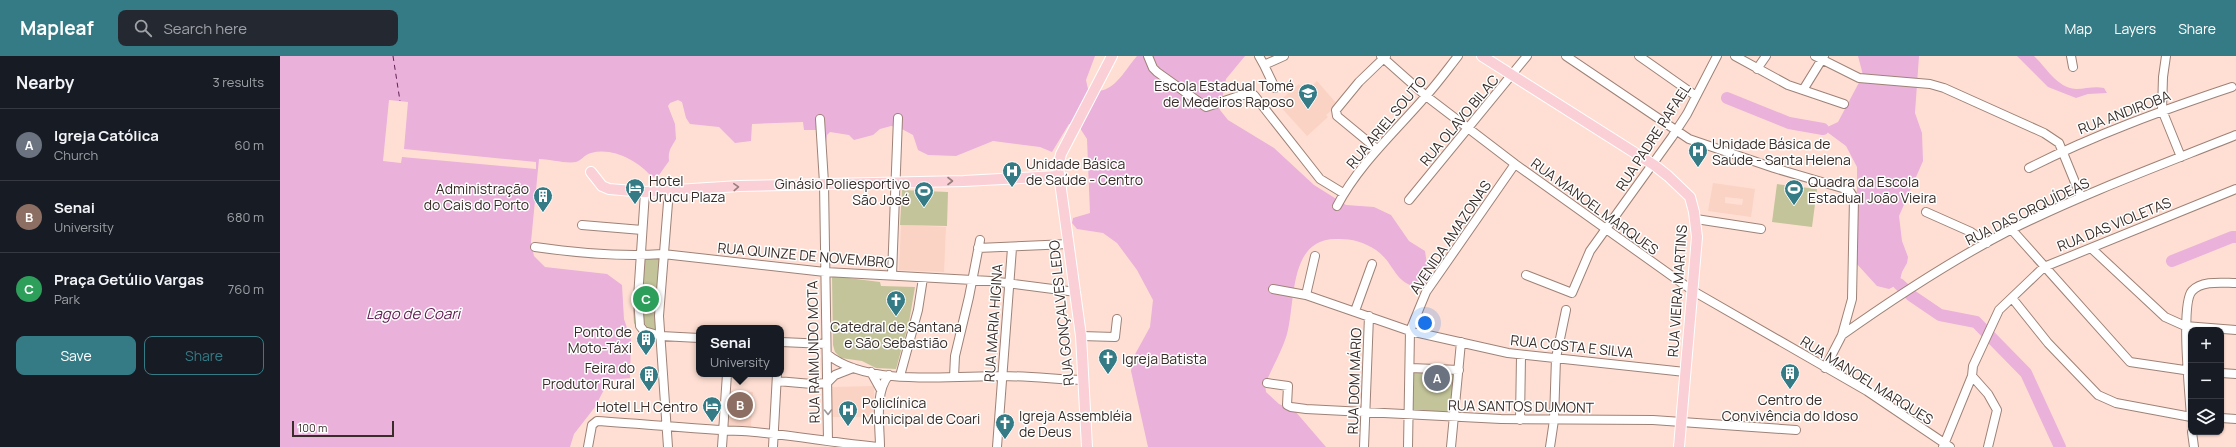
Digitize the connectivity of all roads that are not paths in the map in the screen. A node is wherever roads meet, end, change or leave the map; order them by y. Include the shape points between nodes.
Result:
1 (1112, 56) edge
2 (1148, 56) edge
3 (1259, 56) edge
4 (1284, 56) edge
5 (1458, 56) edge
6 (1482, 56) edge
7 (1527, 56) edge
8 (1566, 56) edge
9 (1640, 56) edge
10 (1717, 56) edge
11 (1735, 56) edge
12 (1766, 56) edge
13 (2071, 56) edge
14 (2166, 56) edge
15 (1384, 57) edge
16 (1820, 57) edge
17 (1264, 65) junction
18 (2073, 67) dead end
19 (1757, 69) junction
20 (1513, 76) junction
21 (2232, 87) dead end
22 (1275, 88) dead end
23 (1803, 90) junction
24 (1426, 96) junction
25 (1696, 96) junction
26 (1844, 104) dead end
27 (2162, 110) junction
28 (898, 118) dead end
29 (820, 119) dead end
30 (1469, 128) junction
31 (1676, 130) junction
32 (2236, 135) edge
33 (1377, 149) junction
34 (2061, 151) junction
35 (2181, 157) junction
36 (1515, 164) junction
37 (1654, 165) junction
38 (2029, 168) dead end
39 (591, 172) dead end
40 (1058, 176) junction
41 (896, 182) junction
42 (824, 183) junction
43 (2236, 189) edge
44 (669, 190) junction
45 (645, 192) junction
46 (1343, 193) junction
47 (2081, 197) junction
48 (1409, 200) dead end
49 (1337, 206) dead end
50 (1926, 212) dead end
51 (1696, 219) junction
52 (582, 225) dead end
53 (1761, 229) dead end
54 (642, 230) junction
55 (1606, 230) junction
56 (2012, 230) junction
57 (1987, 243) junction
58 (1069, 244) junction
59 (535, 247) dead end
60 (1012, 248) junction
61 (2091, 248) junction
62 (663, 254) junction
63 (641, 256) junction
64 (1315, 256) dead end
65 (1372, 264) dead end
66 (2044, 267) junction
67 (824, 272) junction
68 (892, 275) junction
69 (1526, 275) dead end
70 (923, 278) junction
71 (973, 280) junction
72 (2236, 283) edge
73 (1009, 284) junction
74 (1273, 289) dead end
75 (1693, 291) junction
76 (1076, 292) junction
77 (1306, 295) junction
78 (2012, 298) junction
79 (1566, 310) dead end
80 (1355, 311) junction
81 (1369, 316) junction
82 (1117, 319) dead end
83 (2185, 326) junction
84 (2236, 330) edge
85 (1410, 331) junction
86 (1842, 335) junction
87 (661, 336) junction
88 (1081, 336) junction
89 (696, 338) edge
90 (784, 342) edge
91 (1461, 342) junction
92 (826, 344) junction
93 (827, 354) junction
94 (1521, 356) junction
95 (1556, 358) junction
96 (2189, 363) edge
97 (853, 368) junction
98 (1411, 368) junction
99 (1824, 368) junction
100 (1459, 370) junction
101 (2188, 371) edge
102 (871, 372) junction
103 (1685, 372) junction
104 (2224, 373) edge
105 (2236, 374) edge
106 (890, 375) junction
107 (900, 376) junction
108 (1002, 376) junction
109 (1972, 376) junction
110 (727, 377) edge
111 (777, 377) edge
112 (954, 377) junction
113 (1083, 380) junction
114 (827, 383) junction
115 (1267, 383) dead end
116 (881, 390) junction
117 (1366, 413) junction
118 (1409, 416) junction
119 (2188, 416) edge
120 (1455, 418) junction
121 (2224, 418) edge
122 (2236, 419) edge
123 (1520, 420) junction
124 (1554, 420) junction
125 (1681, 422) junction
126 (666, 426) junction
127 (1796, 430) dead end
128 (723, 431) junction
129 (774, 435) junction
130 (2192, 435) edge
131 (828, 441) junction
132 (1946, 446) edge
133 (588, 447) edge
134 (668, 447) edge
135 (722, 447) edge
136 (773, 447) edge
137 (879, 447) edge
138 (997, 447) edge
139 (1087, 447) edge
140 (1364, 447) edge
141 (1408, 447) edge
142 (1451, 447) edge
143 (1550, 447) edge
144 (1679, 447) edge
145 (1988, 447) edge
146 (2194, 447) edge

1 - 40 main road, RUA GONÇALVES LEDO via 1061,154
2 - 46 street via 1157,72 1206,107 1242,95 1254,95 1320,179
3 - 17 street
4 - 17 street
5 - 24 street, RUA ARIEL SOUTO
6 - 20 main road, RUA VIEIRA MARTINS
7 - 20 street, RUA OLAVO BILAC
8 - 31 street
9 - 25 street
10 - 25 street, RUA PADRE RAFAEL
11 - 19 street
12 - 19 street
13 - 18 street
14 - 27 street
15 - 24 street, RUA MANOEL MARQUES
15 - 33 street via 1359,82 1335,113
16 - 23 street
16 - 34 street via 1859,78 1930,84 1974,100 2044,133 2059,143
17 - 22 street
19 - 23 street
20 - 30 street, RUA OLAVO BILAC
20 - 37 main road, RUA VIEIRA MARTINS
21 - 27 street, RUA ANDIROBA
23 - 26 street
24 - 30 street, RUA MANOEL MARQUES
24 - 33 street, RUA ARIEL SOUTO
25 - 31 street, RUA PADRE RAFAEL
27 - 34 street, RUA ANDIROBA
27 - 35 street
28 - 41 street
29 - 42 street, RUA RAIMUNDO MOTA
30 - 36 street, RUA MANOEL MARQUES
30 - 48 street, RUA OLAVO BILAC
31 - 37 street, RUA PADRE RAFAEL
31 - 86 street via 1689,139 1849,190 1854,198 1852,299
32 - 35 street, RUA DAS ORQUÍDEAS
33 - 46 street, RUA ARIEL SOUTO
34 - 38 street, RUA ANDIROBA
34 - 47 street
35 - 47 street, RUA DAS ORQUÍDEAS
36 - 55 street, RUA MANOEL MARQUES
36 - 85 street, AVENIDA AMAZONAS via 1426,292
37 - 51 main road, RUA VIEIRA MARTINS via 1686,192
37 - 55 street, RUA PADRE RAFAEL
39 - 45 main road via 602,186 609,189
41 -> 40 main road
40 - 58 main road, RUA GONÇALVES LEDO
41 - 42 main road
41 - 68 street
44 -> 42 main road
42 - 67 street, RUA RAIMUNDO MOTA
43 - 61 street, RUA DAS VIOLETAS
44 - 45 main road
44 - 62 street
45 - 54 street
46 - 49 street, RUA ARIEL SOUTO
47 - 56 street, RUA DAS ORQUÍDEAS
50 - 57 street via 1971,232
51 - 53 street
51 - 75 main road, RUA VIEIRA MARTINS
52 - 54 street
54 - 63 street
55 - 69 street, RUA PADRE RAFAEL via 1590,251 1572,293
55 - 75 street, RUA MANOEL MARQUES
56 - 57 street, RUA DAS ORQUÍDEAS
56 - 66 street
57 - 86 street, RUA DAS ORQUÍDEAS via 1893,299
58 - 60 street
58 - 76 main road, RUA GONÇALVES LEDO
59 - 63 street, RUA QUINZE DE NOVEMBRO via 582,253
60 - 71 street via 979,244
60 - 73 street, RUA MARIA HIGINA
61 - 66 street, RUA DAS VIOLETAS
61 - 83 street via 2159,312
62 - 63 street, RUA QUINZE DE NOVEMBRO
62 - 67 street, RUA QUINZE DE NOVEMBRO
62 - 87 street via 659,316
63 - 87 street via 638,318 643,330
64 - 77 street
65 - 80 street, RUA DOM MÁRIO
66 - 78 street, RUA DAS VIOLETAS
66 - 101 street via 2130,362
67 - 68 street, RUA QUINZE DE NOVEMBRO
67 - 92 street, RUA RAIMUNDO MOTA
68 - 70 street, RUA QUINZE DE NOVEMBRO
70 - 71 street, RUA QUINZE DE NOVEMBRO
70 - 107 street via 918,310
71 - 73 street, RUA QUINZE DE NOVEMBRO
71 - 112 street via 955,356
72 - 83 street via 2213,283 2192,291 2188,300
73 - 76 street, RUA QUINZE DE NOVEMBRO
73 - 108 street, RUA MARIA HIGINA
74 - 77 street, RUA COSTA E SILVA
75 - 99 street, RUA MANOEL MARQUES
75 - 103 main road, RUA VIEIRA MARTINS
76 - 88 main road, RUA GONÇALVES LEDO
77 - 80 street, RUA COSTA E SILVA
78 - 109 street, RUA DAS VIOLETAS via 1999,310 1973,366
78 - 119 street via 2048,343 2098,395 2116,403
79 - 95 street
80 - 81 street, RUA COSTA E SILVA
81 - 85 street, RUA COSTA E SILVA
81 - 117 street, RUA DOM MÁRIO
82 - 88 street via 1115,338
83 - 84 street
83 - 96 street
85 - 91 street, RUA COSTA E SILVA
85 - 98 street, AVENIDA AMAZONAS
86 - 99 street
87 - 89 street
87 - 126 street
88 - 113 main road, RUA GONÇALVES LEDO
90 - 92 street
91 - 94 street, RUA COSTA E SILVA
91 - 100 street
92 - 93 street, RUA RAIMUNDO MOTA
93 - 97 street via 841,364
93 - 114 street, RUA RAIMUNDO MOTA
94 - 95 street, RUA COSTA E SILVA
94 - 123 street
95 - 103 street, RUA COSTA E SILVA
95 - 124 street
97 - 102 street
97 - 114 street via 835,375
98 - 100 street
98 - 118 street, AVENIDA AMAZONAS
99 - 132 street, RUA MANOEL MARQUES via 1867,391
100 - 120 street
102 - 106 street
102 - 116 street
103 - 125 main road, RUA VIEIRA MARTINS
104 - 105 street
106 - 107 street
106 - 116 street via 884,381
107 - 112 street
108 - 112 street
108 - 113 street
108 - 138 street, RUA MARIA HIGINA
109 - 132 street
109 - 145 street via 1988,394 1997,410
110 - 128 street
111 - 114 street via 812,384
111 - 129 street
113 - 139 main road, RUA GONÇALVES LEDO
114 -> 131 street, RUA RAIMUNDO MOTA
115 - 117 street, RUA SANTOS DUMONT via 1282,383 1288,386 1287,405 1290,407
116 - 137 street
117 - 118 street, RUA SANTOS DUMONT
117 - 140 street, RUA DOM MÁRIO
118 - 120 street, RUA SANTOS DUMONT
118 - 141 street, AVENIDA AMAZONAS
120 - 123 street, RUA SANTOS DUMONT
120 - 142 street
121 - 122 street
123 - 124 street, RUA SANTOS DUMONT
124 - 125 street, RUA SANTOS DUMONT
124 - 143 street
125 - 127 street, RUA SANTOS DUMONT
125 - 144 main road, RUA VIEIRA MARTINS
126 - 128 street
126 - 133 street via 597,421 592,425
126 - 134 street
128 - 129 street
128 - 135 street
129 - 131 street
129 - 136 street
130 - 146 street
131 - 137 street

